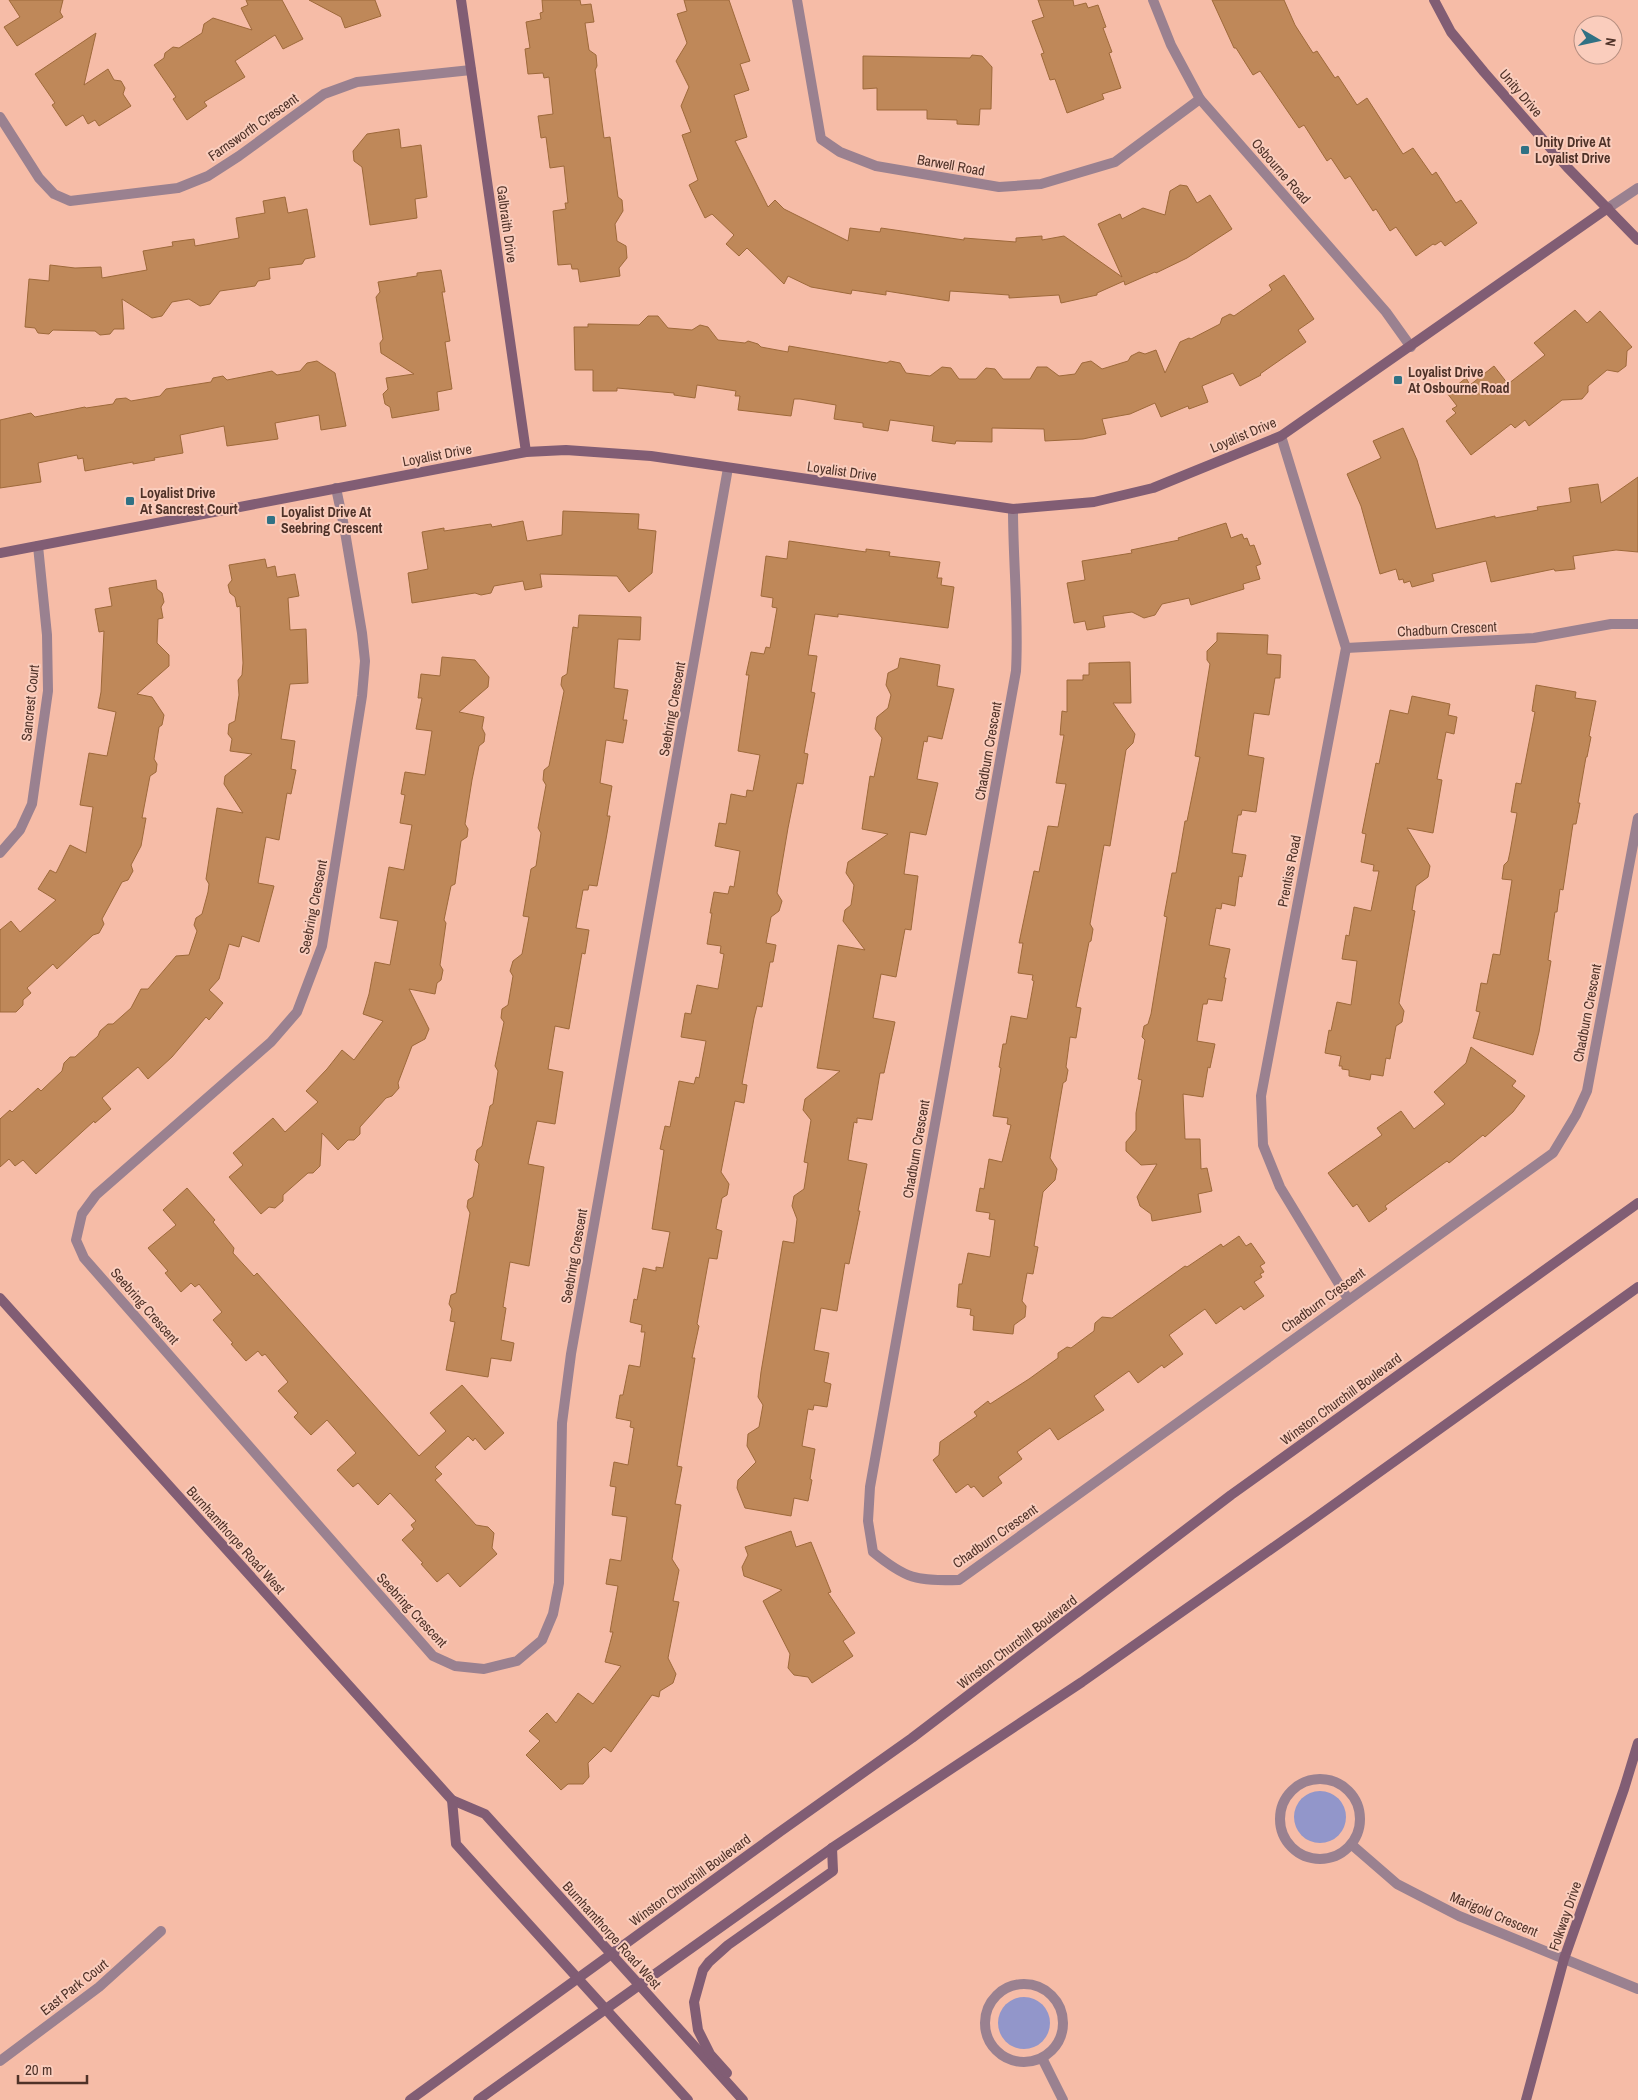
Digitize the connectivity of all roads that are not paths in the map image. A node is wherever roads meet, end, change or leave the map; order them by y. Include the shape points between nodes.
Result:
1 (461, 0) edge
2 (797, 0) edge
3 (1153, 0) edge
4 (1434, 0) edge
5 (471, 70) junction
6 (1200, 100) junction
7 (0, 117) edge
8 (1638, 188) edge
9 (1608, 208) junction
10 (1638, 240) edge
11 (1411, 347) junction
12 (1281, 436) junction
13 (526, 452) junction
14 (728, 468) junction
15 (336, 488) junction
16 (1012, 509) junction
17 (38, 546) junction
18 (0, 553) edge
19 (1638, 624) edge
20 (1346, 648) junction
21 (1638, 818) edge
22 (0, 853) edge
23 (1638, 1203) edge
24 (1638, 1287) edge
25 (0, 1298) edge
26 (1348, 1299) junction
27 (1638, 1743) edge
28 (452, 1800) junction
29 (1352, 1845) junction
30 (832, 1848) junction
31 (161, 1931) dead end
32 (611, 1954) junction
33 (1564, 1959) junction
34 (577, 1979) junction
35 (639, 1986) junction
36 (1638, 1989) edge
37 (606, 2009) junction
38 (1042, 2058) junction
39 (0, 2061) edge
40 (410, 2100) edge
41 (478, 2100) edge
42 (688, 2100) edge
43 (743, 2100) edge
44 (751, 2100) edge
45 (1063, 2100) edge
46 (1526, 2100) edge

1 - 5 main road, Galbraith Drive
2 - 6 street, Barwell Road via 821,139 840,152 876,166 999,187 1041,184 1115,162
3 - 6 street, Osbourne Road via 1171,45
4 - 9 main road, Unity Drive via 1451,32 1484,72 1567,167
5 - 7 street, Farnsworth Crescent via 357,82 324,94 208,176 178,188 70,201 54,194 39,178
5 - 13 main road, Galbraith Drive
6 - 11 street, Osbourne Road via 1386,312
8 - 9 street
9 - 10 main road, Unity Drive
9 - 11 main road, Loyalist Drive
11 - 12 main road, Loyalist Drive
12 - 16 main road, Loyalist Drive via 1153,488 1094,502
12 - 20 street, Prentiss Road
13 - 14 main road, Loyalist Drive via 566,450 651,456
13 - 15 main road, Loyalist Drive
14 - 15 street, Seebring Crescent via 570,1354 562,1423 559,1583 553,1614 542,1640 517,1661 484,1669 455,1666 433,1656 84,1258 76,1240 82,1214 96,1195 271,1042 297,1012 312,978 322,946 362,696 364,660
14 - 16 main road, Loyalist Drive
15 - 17 main road, Loyalist Drive
16 - 26 street, Chadburn Crescent via 1018,639 1016,671 870,1487 868,1522 872,1552 896,1571 925,1581 959,1580
17 - 18 main road, Loyalist Drive
17 - 22 street, Sancrest Court via 47,635 48,691 32,804 20,830
19 - 20 street, Chadburn Crescent via 1611,624 1534,638
20 - 26 street, Prentiss Road via 1261,1096 1263,1145 1280,1187
21 - 26 street, Chadburn Crescent via 1587,1091 1553,1154
23 - 32 main road, Winston Churchill Boulevard via 1231,1495 912,1738
24 - 30 main road via 1082,1682
25 - 28 main road, Burnhamthorpe Road West
27 - 33 main road, Folkway Drive
28 - 32 main road, Burnhamthorpe Road West via 484,1814
28 - 34 main road via 456,1844
29 - 29 street via 1361,1819 1352,1793 1341,1784 1314,1778 1291,1790 1280,1814 1280,1826 1293,1849 1316,1859 1330,1858
29 - 33 street, Marigold Crescent via 1397,1884 1459,1916
30 - 35 main road
30 - 44 main road via 833,1870 728,1945 709,1962 698,1981 694,2002 698,2030 710,2054
31 - 39 street, East Park Court via 99,1987
32 - 34 main road, Winston Churchill Boulevard
32 - 35 main road, Burnhamthorpe Road West
33 - 36 street, Marigold Crescent
33 - 46 main road, Folkway Drive
34 - 37 main road
34 - 40 main road, Winston Churchill Boulevard
35 - 37 main road
35 - 43 main road, Burnhamthorpe Road West
37 - 41 main road
37 - 42 main road
38 - 38 street via 1052,2050 1063,2028 1058,2003 1039,1987 1026,1984 1002,1991 987,2011 987,2037 1004,2057 1016,2062
38 - 45 street

